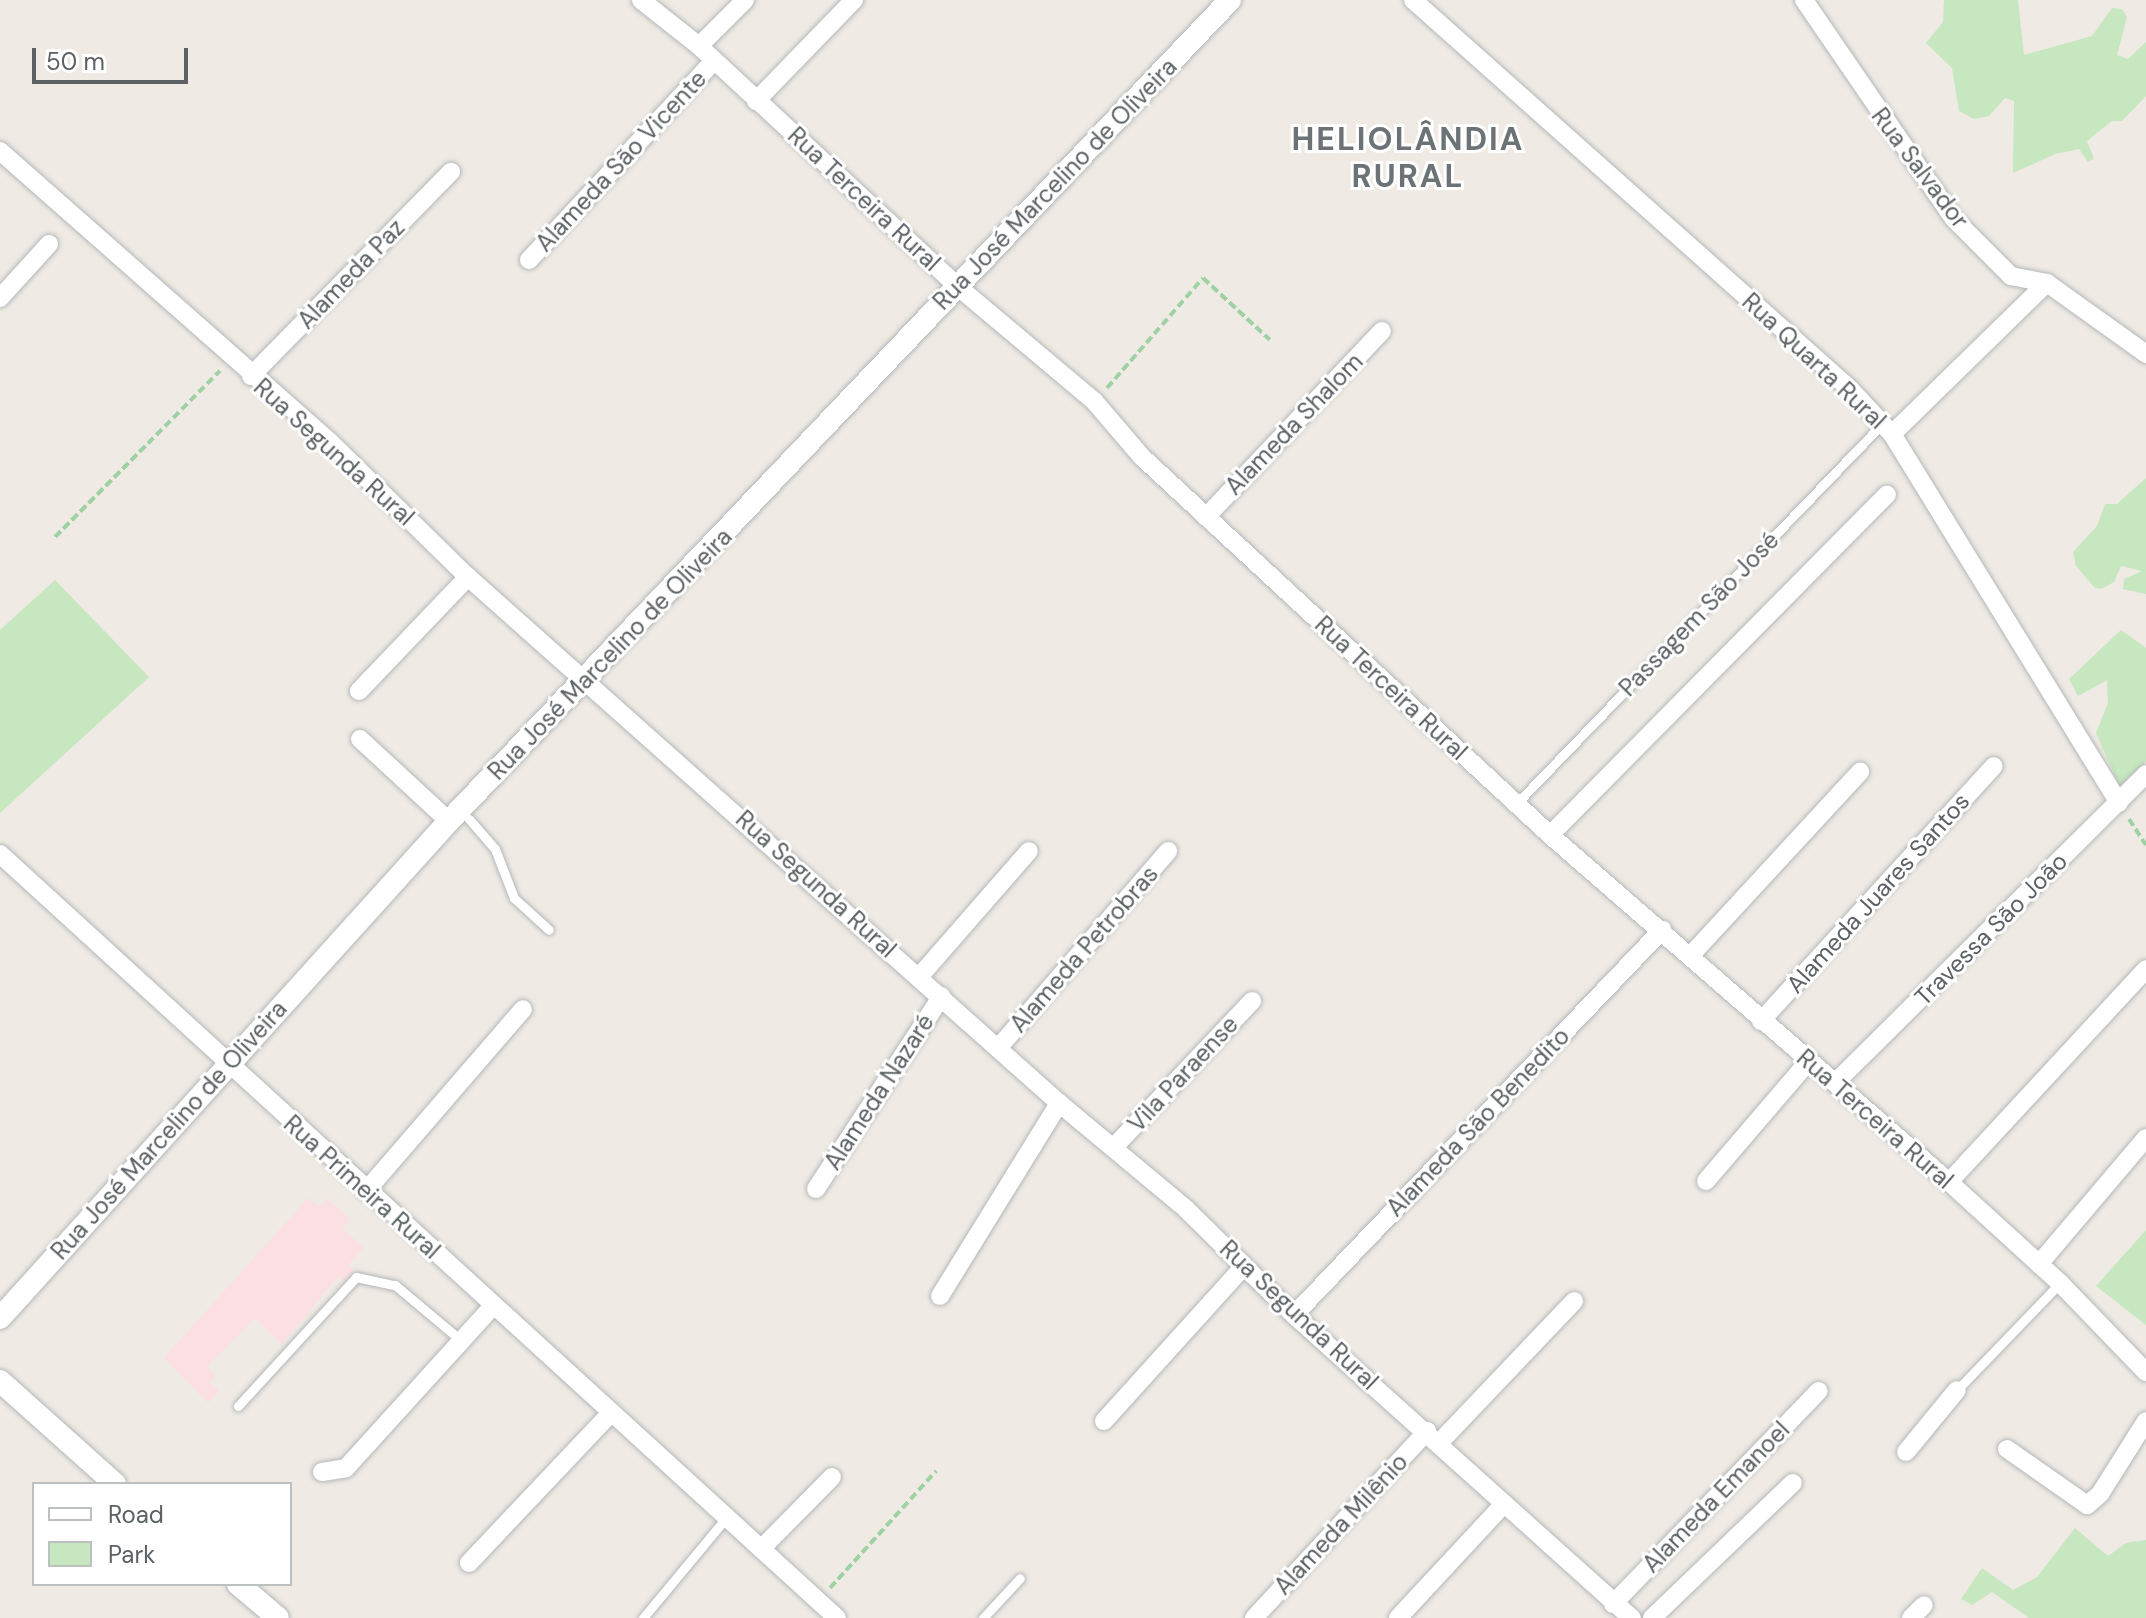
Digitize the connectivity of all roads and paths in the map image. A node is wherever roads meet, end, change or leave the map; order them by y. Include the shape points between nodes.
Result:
1 (641, 0) edge
2 (745, 0) edge
3 (854, 0) edge
4 (1230, 0) edge
5 (1413, 0) edge
6 (1804, 0) edge
7 (699, 46) junction
8 (714, 61) junction
9 (756, 101) junction
10 (0, 151) edge
11 (451, 172) dead end
12 (49, 244) dead end
13 (529, 260) dead end
14 (2047, 283) junction
15 (957, 286) junction
16 (0, 298) edge
17 (1382, 331) dead end
18 (1270, 340) dead end
19 (2146, 354) edge
20 (231, 360) junction
21 (251, 376) junction
22 (1094, 401) junction
23 (1887, 429) junction
24 (1887, 494) dead end
25 (1206, 517) junction
26 (55, 537) dead end
27 (468, 577) junction
28 (588, 679) junction
29 (359, 691) dead end
30 (360, 739) dead end
31 (1994, 766) dead end
32 (1860, 772) dead end
33 (2146, 774) edge
34 (2119, 803) junction
35 (1516, 804) junction
36 (459, 816) junction
37 (1550, 835) junction
38 (2146, 845) edge
39 (1029, 851) dead end
40 (1168, 851) dead end
41 (0, 854) edge
42 (549, 930) dead end
43 (1662, 930) junction
44 (1690, 956) junction
45 (2146, 969) edge
46 (919, 977) junction
47 (942, 996) junction
48 (1252, 1001) dead end
49 (523, 1009) dead end
50 (1761, 1021) junction
51 (999, 1047) junction
52 (1808, 1062) junction
53 (228, 1066) junction
54 (1835, 1083) junction
55 (1059, 1103) junction
56 (2146, 1138) edge
57 (1114, 1147) junction
58 (1706, 1181) dead end
59 (1949, 1182) junction
60 (816, 1189) dead end
61 (366, 1191) junction
62 (2039, 1264) junction
63 (1244, 1266) junction
64 (2060, 1283) junction
65 (940, 1296) dead end
66 (1574, 1301) dead end
67 (493, 1306) junction
68 (1294, 1315) junction
69 (0, 1318) edge
70 (463, 1342) junction
71 (2146, 1372) edge
72 (0, 1381) edge
73 (1957, 1390) joint
74 (1819, 1391) dead end
75 (238, 1406) dead end
76 (610, 1414) junction
77 (1104, 1421) dead end
78 (2146, 1421) edge
79 (1433, 1437) junction
80 (2007, 1449) dead end
81 (1906, 1452) dead end
82 (936, 1471) dead end
83 (322, 1472) dead end
84 (832, 1477) dead end
85 (113, 1482) edge
86 (1793, 1483) dead end
87 (1504, 1504) junction
88 (727, 1517) junction
89 (761, 1549) junction
90 (469, 1563) dead end
91 (1020, 1578) dead end
92 (240, 1586) edge
93 (818, 1601) junction
94 (1624, 1614) edge
95 (278, 1618) edge
96 (643, 1618) edge
97 (837, 1618) edge
98 (983, 1618) edge
99 (1254, 1618) edge
100 (1398, 1618) edge
101 (1652, 1618) edge

1 - 7 street, Rua Terceira Rural
2 - 7 street
3 - 9 street
4 - 15 street, Rua José Marcelino de Oliveira
5 - 23 street, Rua Quarta Rural via 1850,389
6 - 14 street, Rua Salvador via 1954,219 2011,276
7 - 8 street, Rua Terceira Rural
8 - 9 street, Rua Terceira Rural
8 - 13 street, Alameda São Vicente
9 - 15 street, Rua Terceira Rural
10 - 20 street, Rua Segunda Rural via 162,307
11 - 21 street, Alameda Paz
12 - 16 street
14 - 19 street, Rua Salvador
14 - 23 street, Passagem São José
15 - 22 street, Rua Terceira Rural
15 - 28 street, Rua José Marcelino de Oliveira
17 - 25 street, Alameda Shalom
18 - 22 path via 1203,278
20 - 21 street, Rua Segunda Rural
20 - 26 path
21 - 27 street, Rua Segunda Rural via 330,442
22 - 25 street, Rua Terceira Rural via 1142,457
23 - 34 street, Rua Quarta Rural
23 - 35 lane, Passagem São José
24 - 37 street
25 - 35 street, Rua Terceira Rural
27 - 28 street, Rua Segunda Rural
27 - 29 street
28 - 36 street, Rua José Marcelino de Oliveira
28 - 46 street, Rua Segunda Rural
30 - 36 street
31 - 50 street, Alameda Juares Santos
32 - 44 street
33 - 34 street, Travessa São João
34 - 38 path
34 - 54 street, Travessa São João
35 - 37 street, Rua Terceira Rural
36 - 42 lane via 495,849 514,898
36 - 53 street, Rua José Marcelino de Oliveira
37 - 43 street, Rua Terceira Rural
39 - 46 street
40 - 51 street, Alameda Petrobras
41 - 53 street, Rua Primeira Rural
43 - 44 street, Rua Terceira Rural
43 - 68 street, Alameda São Benedito
44 - 50 street, Rua Terceira Rural
45 - 59 street
46 - 47 street, Rua Segunda Rural
47 - 51 street, Rua Segunda Rural
47 - 60 street, Alameda Nazaré
48 - 57 street, Vila Paraense
49 - 61 street
50 - 52 street, Rua Terceira Rural
51 - 55 street, Rua Segunda Rural
52 - 54 street, Rua Terceira Rural
52 - 58 street
53 - 61 street, Rua Primeira Rural
53 - 69 street, Rua José Marcelino de Oliveira
54 - 59 street, Rua Terceira Rural
55 - 57 street, Rua Segunda Rural
55 - 65 street
56 - 62 street
57 - 63 street, Rua Segunda Rural
59 - 62 street, Rua Terceira Rural
61 - 67 street, Rua Primeira Rural
62 - 64 street, Rua Terceira Rural
63 - 68 street, Rua Segunda Rural
63 - 77 street
64 - 71 street, Rua Terceira Rural
64 - 73 lane
66 - 79 street, Alameda Milênio
67 - 70 street
67 - 76 street, Rua Primeira Rural
68 - 79 street, Rua Segunda Rural
70 - 75 lane via 395,1285 356,1277
70 - 83 street via 346,1468
72 - 85 street
73 - 81 street
74 - 94 street, Alameda Emanoel
76 - 88 street, Rua Primeira Rural
76 - 90 street
78 - 80 street via 2100,1494 2087,1505
79 - 87 street, Rua Segunda Rural
79 - 99 street, Alameda Milênio
82 - 93 path
84 - 89 street
86 - 101 street
87 - 94 street, Rua Segunda Rural
87 - 100 street
88 - 89 street, Rua Primeira Rural
88 - 96 lane
89 - 93 street, Rua Primeira Rural
91 - 98 lane
92 - 95 street
93 - 97 street, Rua Primeira Rural

